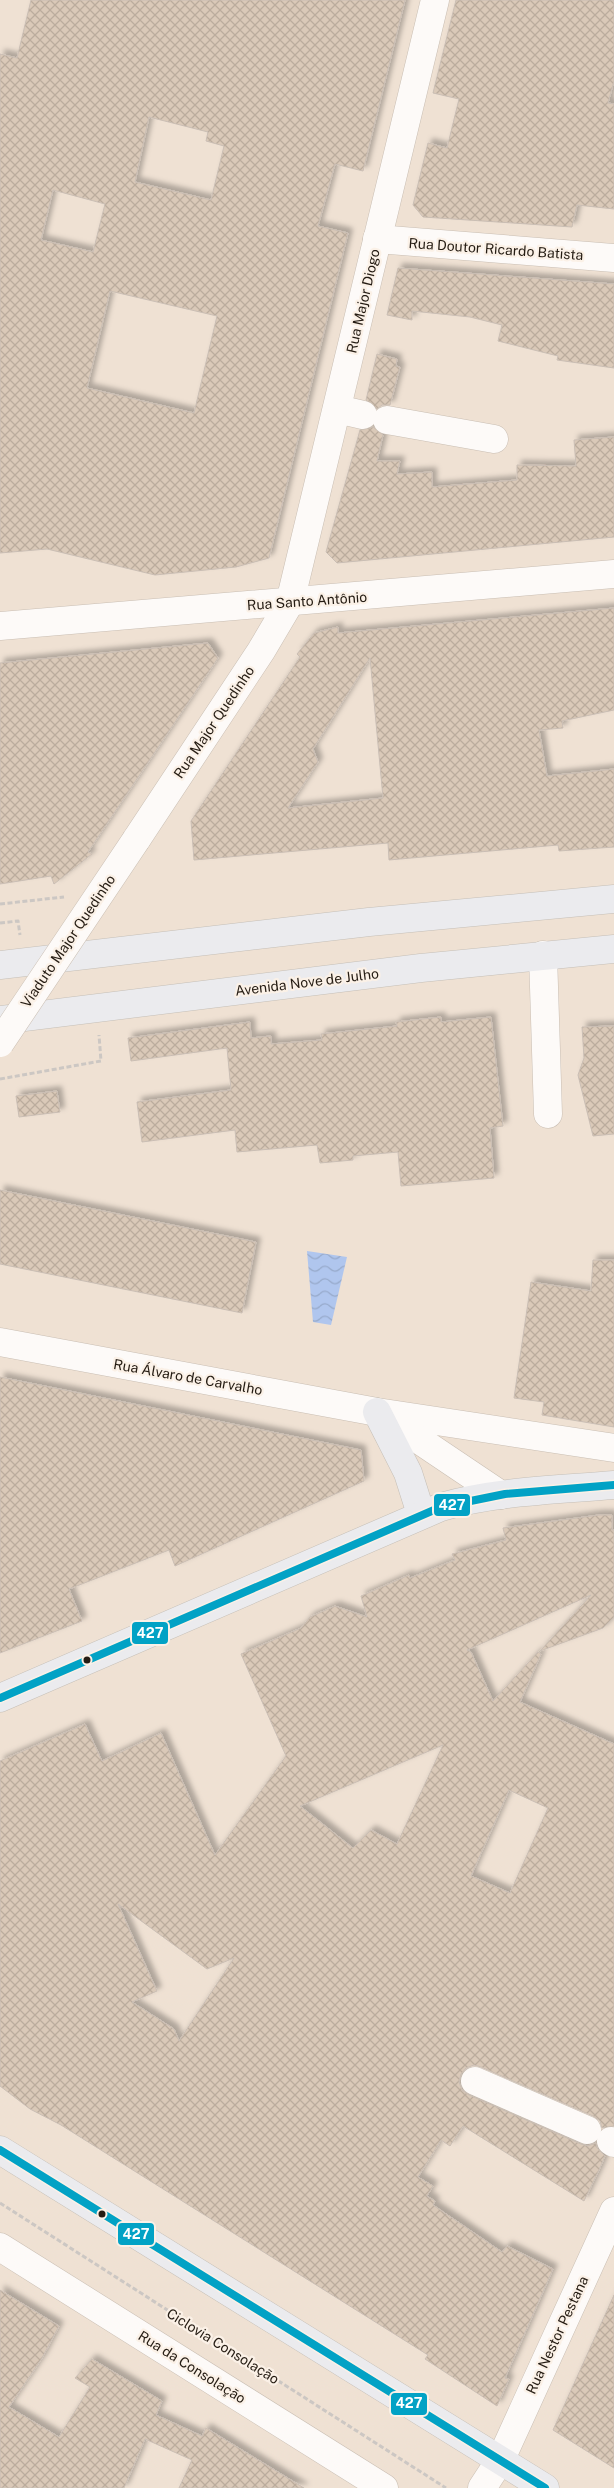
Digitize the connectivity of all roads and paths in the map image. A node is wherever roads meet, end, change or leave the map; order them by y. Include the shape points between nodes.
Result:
1 (435, 0) edge
2 (378, 239) junction
3 (614, 258) edge
4 (362, 415) junction
5 (494, 438) dead end
6 (614, 574) edge
7 (290, 602) junction
8 (0, 626) edge
9 (136, 840) joint
10 (43, 899) dead end
11 (614, 899) edge
12 (0, 904) edge
13 (614, 949) edge
14 (543, 955) junction
15 (0, 965) edge
16 (0, 1020) edge
17 (90, 1035) dead end
18 (0, 1043) edge
19 (0, 1079) edge
20 (548, 1114) dead end
21 (0, 1342) edge
22 (377, 1412) junction
23 (614, 1448) edge
24 (614, 1485) edge
25 (500, 1495) junction
26 (421, 1514) junction
27 (0, 1698) edge
28 (475, 2081) dead end
29 (604, 2138) edge
30 (0, 2150) edge
31 (0, 2203) edge
32 (614, 2211) edge
33 (0, 2247) edge
34 (501, 2459) junction
35 (384, 2488) edge
36 (446, 2488) edge
37 (482, 2488) edge
38 (545, 2488) edge

1 - 2 street, Rua Major Diogo
2 - 3 street, Rua Doutor Ricardo Batista
2 - 4 street, Rua Major Diogo
4 - 5 street
4 - 7 street, Rua Major Diogo
6 - 7 street, Rua Santo Antônio
7 - 8 street, Rua Santo Antônio
7 - 9 street, Rua Major Quedinho via 261,652
9 - 18 street, Viaduto Major Quedinho, bridge
10 - 12 path
11 - 15 main road via 369,922
13 - 14 main road, Avenida Nove de Julho
14 - 16 main road, Avenida Nove de Julho
14 - 20 street
17 - 19 path via 99,1034 101,1061
21 - 22 street, Rua Álvaro de Carvalho
22 - 23 street, Rua Álvaro de Carvalho
22 - 25 street, Rua Álvaro de Carvalho
22 - 26 main road via 408,1472
24 - 25 main road
25 - 26 main road via 464,1500
26 - 27 main road
28 - 29 street
30 - 34 main road
31 - 36 path, Ciclovia Consolação
32 - 34 street, Rua Nestor Pestana
33 - 35 street, Rua da Consolação
34 - 37 street, Rua Nestor Pestana
34 - 38 main road

